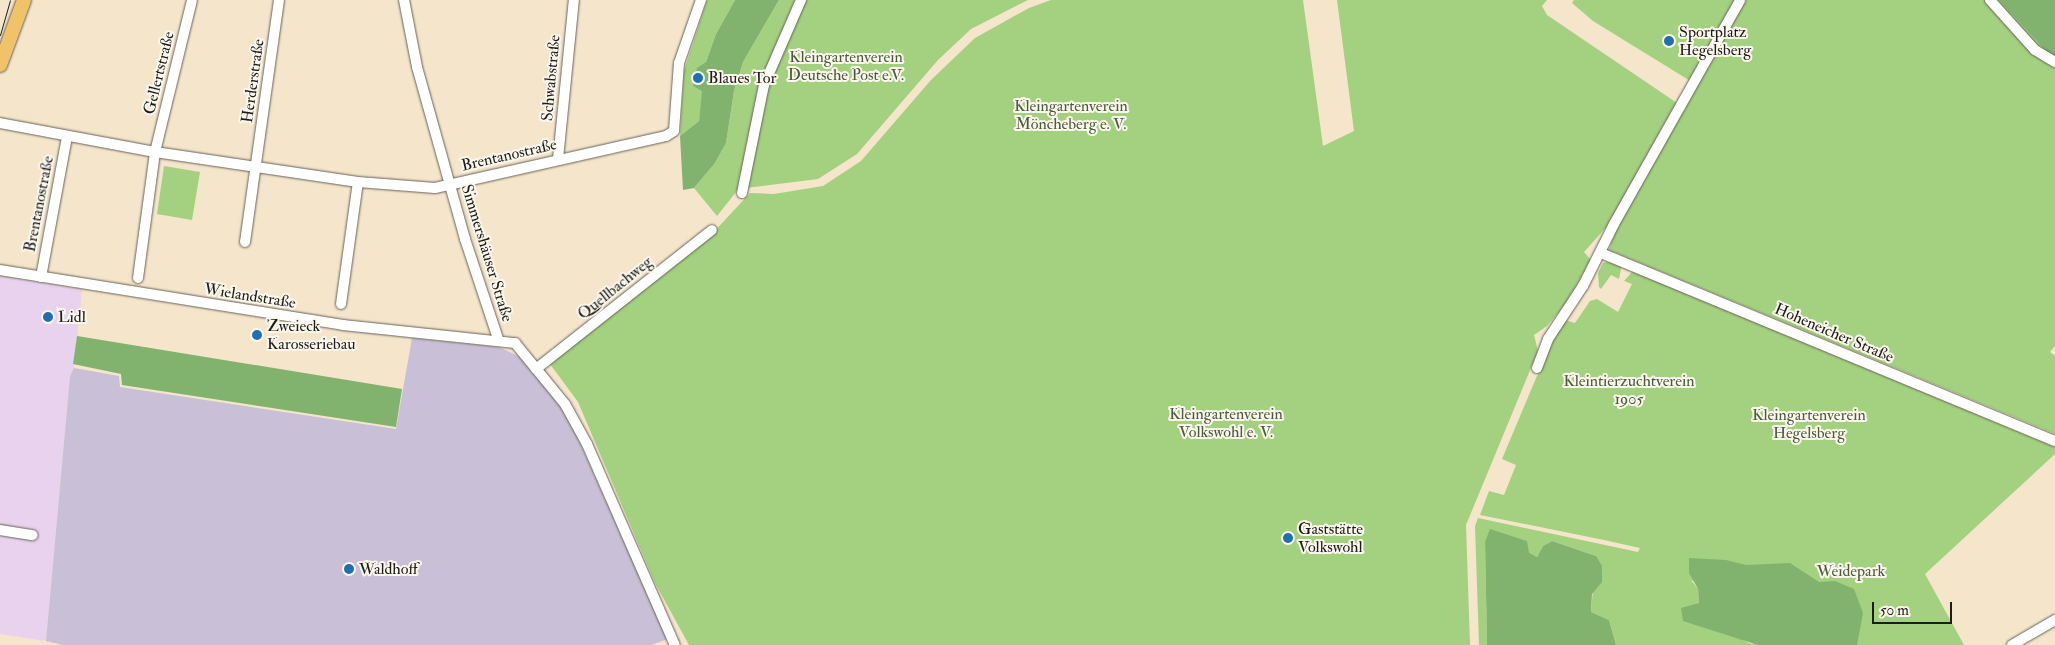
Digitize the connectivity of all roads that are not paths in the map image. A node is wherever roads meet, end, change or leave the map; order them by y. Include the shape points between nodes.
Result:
1 (24, 0) edge
2 (192, 0) edge
3 (279, 0) edge
4 (404, 0) edge
5 (574, 0) edge
6 (701, 0) edge
7 (802, 0) edge
8 (1740, 0) edge
9 (1990, 0) edge
10 (2055, 62) edge
11 (0, 65) edge
12 (0, 123) edge
13 (67, 136) junction
14 (155, 152) junction
15 (558, 159) junction
16 (256, 166) junction
17 (358, 182) junction
18 (450, 184) junction
19 (742, 193) dead end
20 (712, 230) dead end
21 (244, 242) dead end
22 (1601, 253) junction
23 (0, 270) edge
24 (41, 277) junction
25 (138, 278) dead end
26 (341, 304) dead end
27 (498, 340) junction
28 (1537, 368) dead end
29 (536, 369) junction
30 (2055, 441) edge
31 (0, 530) edge
32 (33, 535) dead end
33 (2055, 620) edge
34 (675, 645) edge
35 (2012, 645) edge

1 - 11 main road
2 - 14 street, Gellertstraße
3 - 16 street, Herderstraße
4 - 18 street, Simmershäuser Straße via 417,67
5 - 15 street, Schwabstraße
6 - 15 street, Brentanostraße via 680,62 674,131 666,136
7 - 19 street via 764,85
8 - 22 street via 1614,224
9 - 10 street via 2035,50
12 - 13 street, Brentanostraße
13 - 14 street, Brentanostraße
13 - 24 street, Brentanostraße
14 - 16 street, Brentanostraße
14 - 25 street
15 - 18 street, Brentanostraße
16 - 17 street, Brentanostraße
16 - 21 street
17 - 18 street, Brentanostraße via 429,189
17 - 26 street
18 - 27 street, Simmershäuser Straße
20 - 29 street, Quellbachweg
22 - 28 street via 1548,339
22 - 30 street, Hoheneicher Straße
23 - 24 street, Wielandstraße
24 - 27 street, Wielandstraße via 329,323
27 - 29 street, Simmershäuser Straße via 515,343
29 - 34 street, Simmershäuser Straße via 565,404 587,444
31 - 32 street
33 - 35 street

